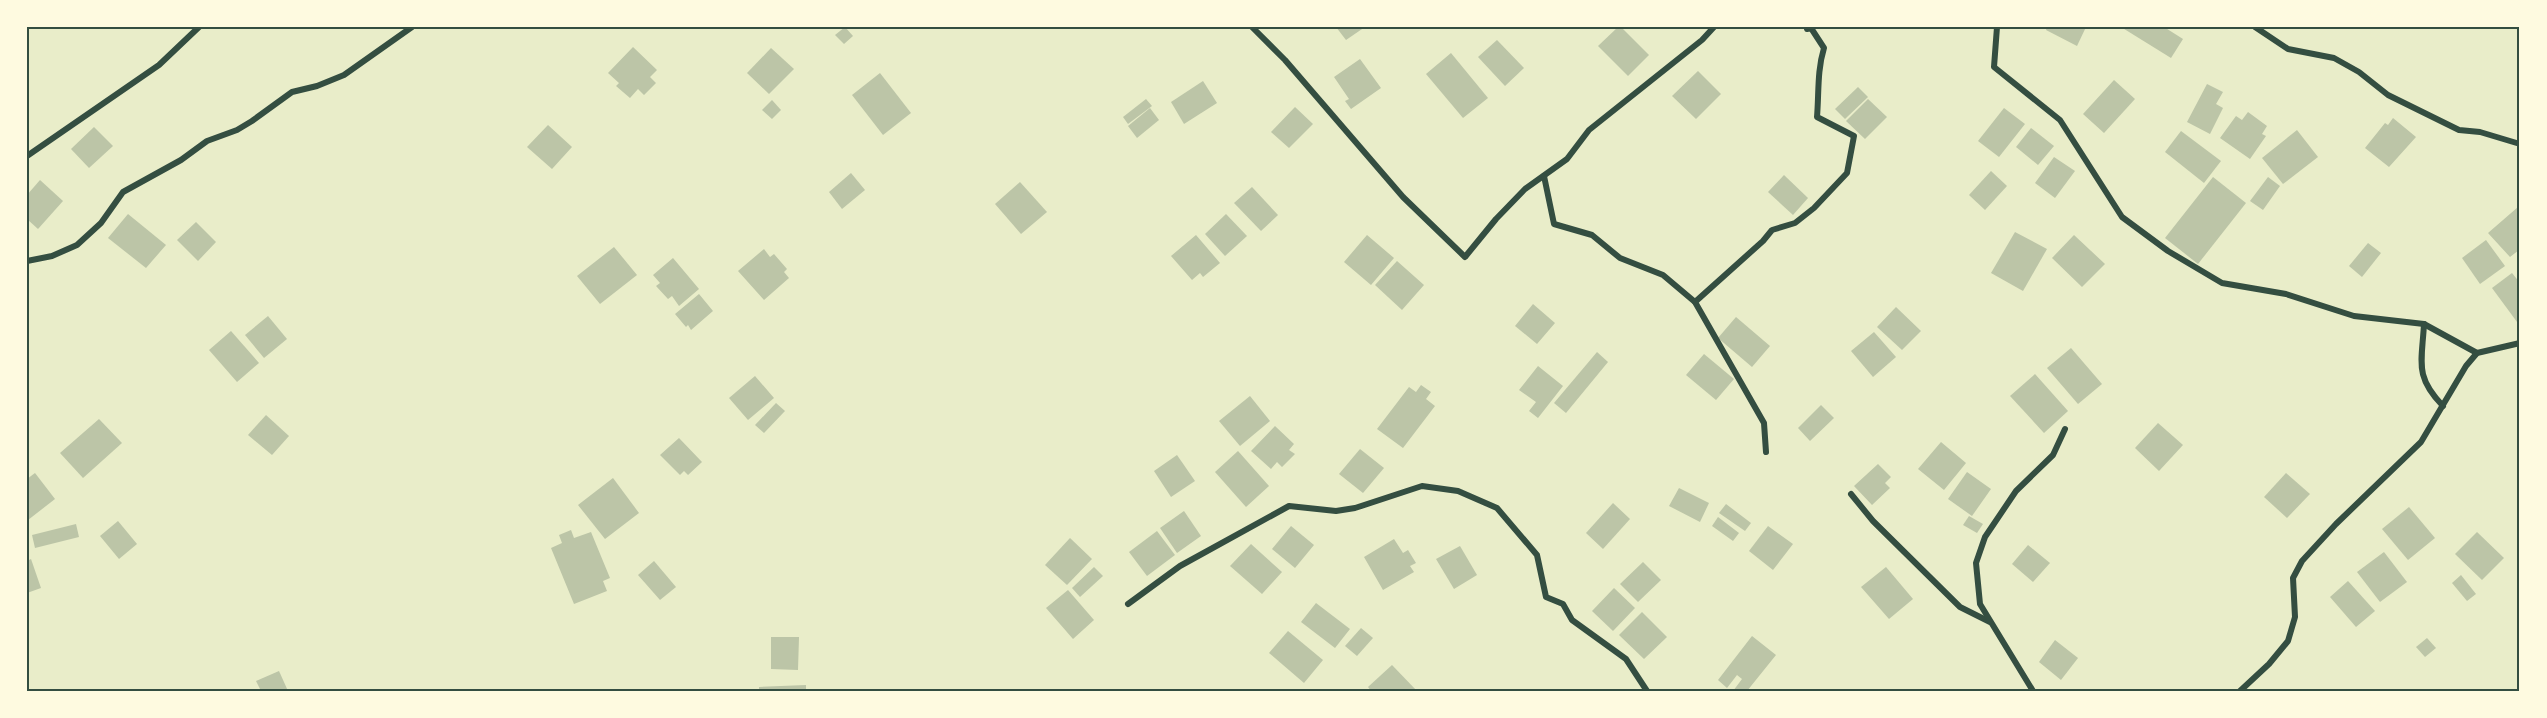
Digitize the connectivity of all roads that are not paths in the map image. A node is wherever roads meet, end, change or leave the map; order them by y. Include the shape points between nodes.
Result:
1 (199, 27) edge
2 (412, 27) edge
3 (1252, 27) edge
4 (1714, 27) edge
5 (1807, 27) edge
6 (1997, 27) edge
7 (2255, 27) edge
8 (2520, 144) edge
9 (27, 156) edge
10 (1544, 176) junction
11 (27, 261) edge
12 (1695, 302) junction
13 (2424, 324) junction
14 (2520, 343) edge
15 (2477, 353) junction
16 (2443, 406) junction
17 (2065, 429) dead end
18 (1766, 452) dead end
19 (1851, 495) dead end
20 (1128, 604) dead end
21 (1991, 622) junction
22 (1647, 691) edge
23 (2033, 691) edge
24 (2240, 691) edge

1 - 9 street via 159,65
2 - 11 street via 344,75 292,92 237,130 207,141 123,192 101,223 77,246
3 - 10 street via 1403,197 1465,257 1525,189
4 - 10 street via 1589,130 1567,159
5 - 12 street via 1824,48 1818,69 1816,117 1854,136 1847,173 1814,207 1795,223 1773,230
6 - 13 street via 1995,67 2060,120 2122,217 2168,251 2222,284 2286,294 2354,316
7 - 8 street via 2288,49 2334,58 2388,95 2459,130
10 - 12 street via 1554,224 1593,235 1620,258 1663,275
12 - 18 street via 1764,423
13 - 15 street
13 - 16 street via 2421,372 2428,391
14 - 15 street
15 - 16 street
16 - 24 street via 2421,442 2302,561 2293,578 2295,617 2288,641
17 - 21 street via 2053,455 2016,490 1985,537 1976,563 1980,604
19 - 21 street via 1960,607
20 - 22 street via 1180,566 1289,506 1336,511 1422,486 1458,491 1497,508 1537,555 1546,597 1563,604 1572,620 1626,659
21 - 23 street

